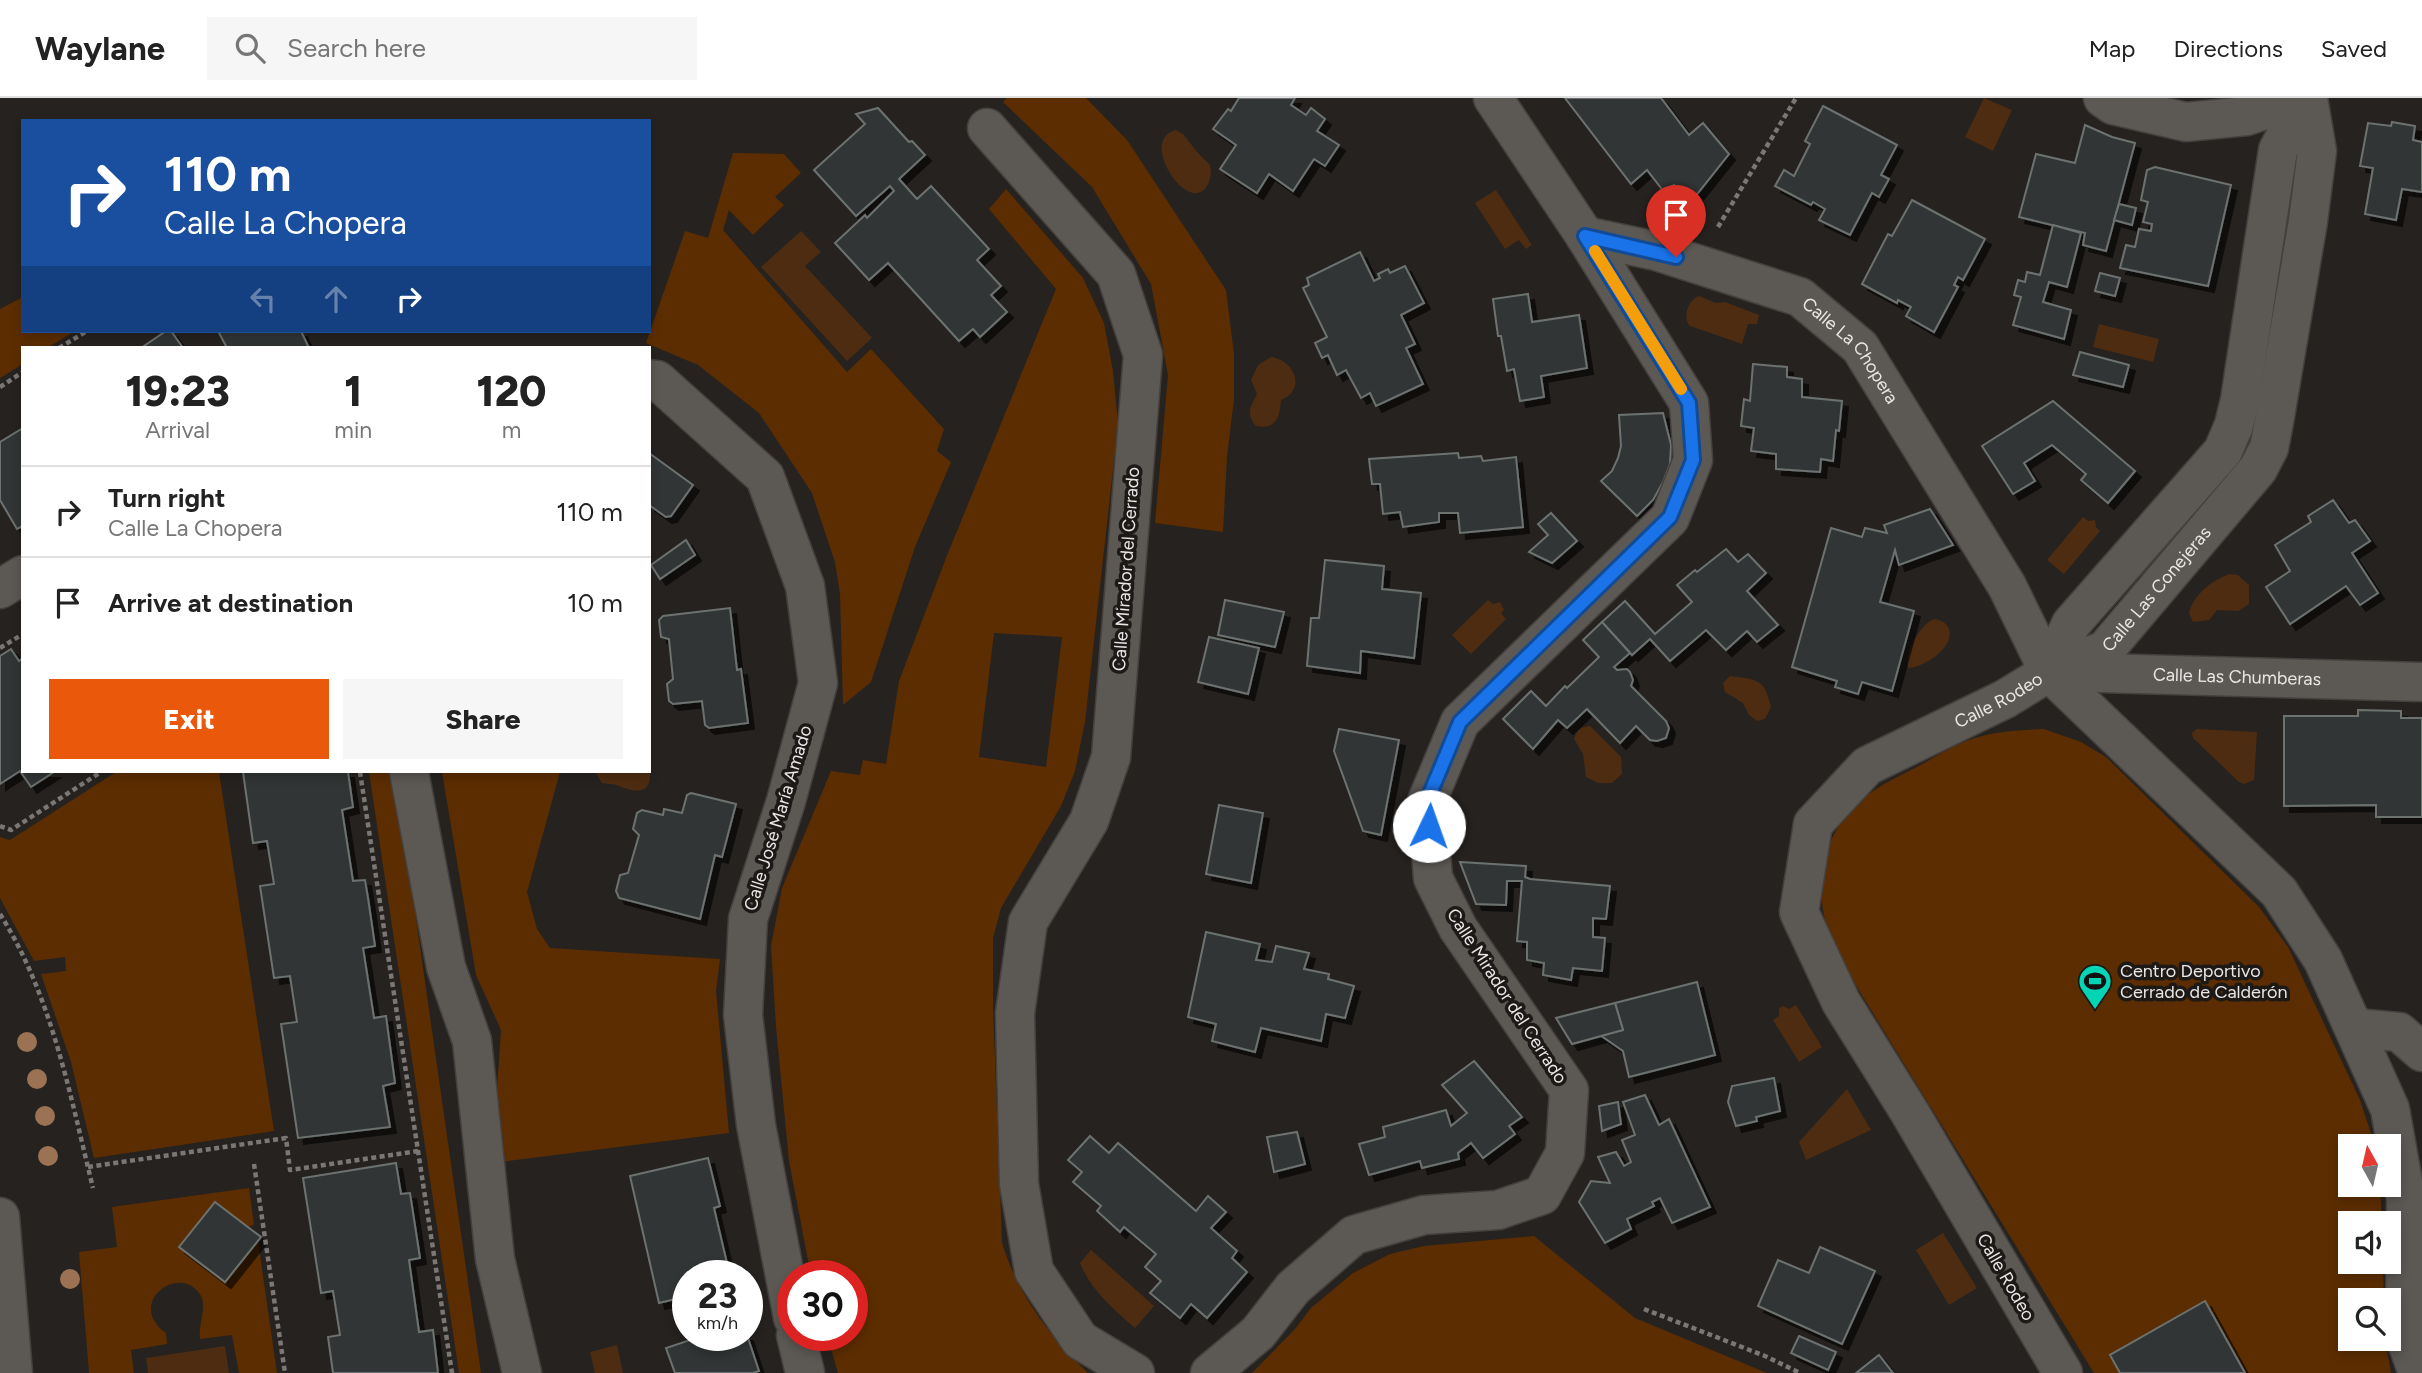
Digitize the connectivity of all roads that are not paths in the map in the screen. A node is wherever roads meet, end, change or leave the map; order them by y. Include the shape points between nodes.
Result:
1 (1493, 98) edge
2 (2103, 98) edge
3 (2299, 98) edge
4 (2307, 98) edge
5 (987, 128) dead end
6 (1585, 236) junction
7 (651, 379) edge
8 (21, 576) edge
9 (0, 589) edge
10 (2049, 672) junction
11 (2422, 682) edge
12 (408, 773) edge
13 (2356, 1028) junction
14 (2422, 1052) edge
15 (0, 1217) edge
16 (782, 1260) edge
17 (800, 1351) edge
18 (13, 1373) edge
19 (522, 1373) edge
20 (805, 1373) edge
21 (1135, 1373) edge
22 (1210, 1373) edge
23 (2063, 1373) edge
24 (2418, 1373) edge

1 - 6 street
2 - 3 street via 2113,105 2186,121 2247,116
4 - 10 street via 2278,150 2240,400 2223,451 2071,624
5 - 21 street, Calle Mirador del Cerrado via 1116,274 1143,355 1111,757 1089,821 1028,922 1015,1013 1018,1184 1034,1270 1080,1340
6 - 10 street, Calle La Chopera via 1656,251 1800,297 1860,347 2007,586
6 - 22 street, Calle Mirador del Cerrado via 1689,403 1693,460 1670,517 1460,722 1427,801 1433,878 1458,928 1569,1090 1565,1153 1542,1195 1498,1210 1424,1215 1354,1235 1293,1288 1258,1333
7 - 16 street, Calle José María Amado via 765,477 804,586 818,683 748,919 743,1016 756,1125
8 - 9 street
10 - 11 street, Calle Las Chumberas
10 - 13 street, Calle Rodeo via 2279,892 2323,960
10 - 23 street, Calle Rodeo via 2005,699 1867,766 1813,824 1799,912 1841,1002
12 - 19 street via 446,967 472,1041 495,1259
13 - 14 street via 2399,1032
13 - 24 street, Calle Rodeo via 2390,1109 2406,1199 2406,1337
15 - 18 street
17 - 20 street

